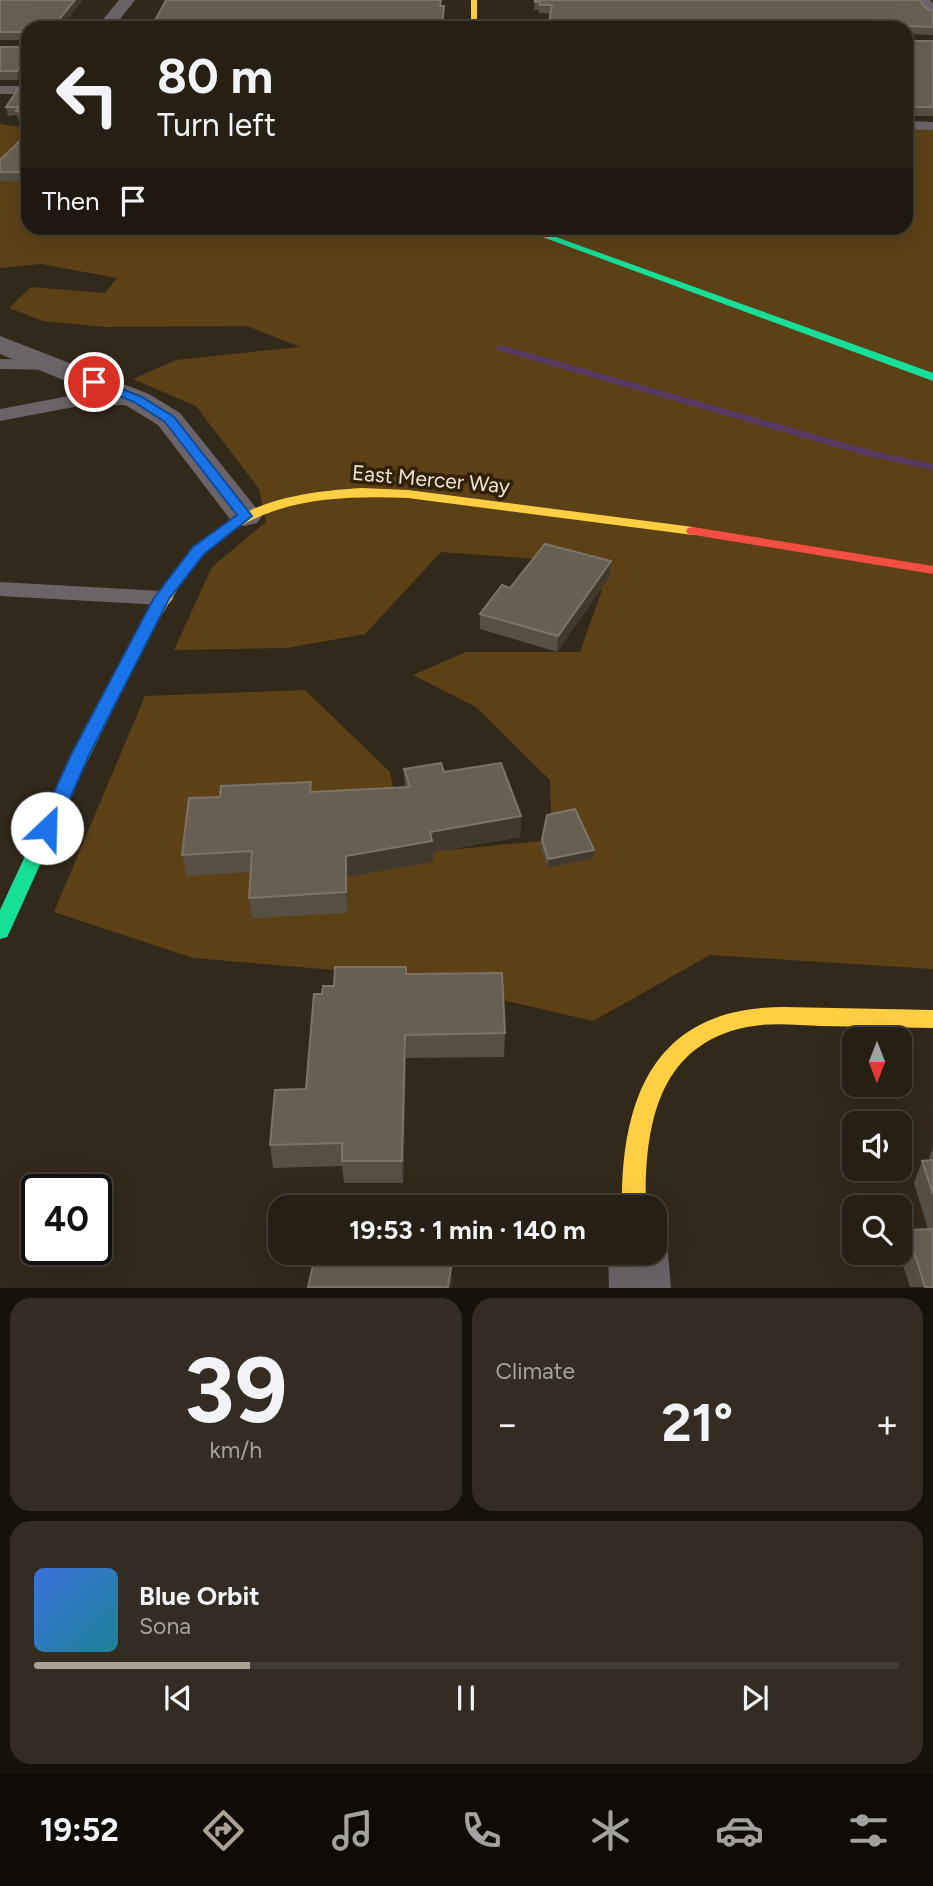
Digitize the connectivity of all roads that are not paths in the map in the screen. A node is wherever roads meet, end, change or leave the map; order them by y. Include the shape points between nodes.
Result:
1 (127, 0) edge
2 (474, 0) edge
3 (921, 0) edge
4 (933, 12) edge
5 (110, 21) edge
6 (474, 21) edge
7 (0, 90) edge
8 (21, 90) edge
9 (913, 125) edge
10 (933, 126) edge
11 (542, 235) edge
12 (0, 344) edge
13 (0, 364) edge
14 (57, 365) junction
15 (933, 377) edge
16 (138, 400) junction
17 (0, 415) edge
18 (245, 516) junction
19 (933, 569) edge
20 (0, 589) edge
21 (162, 598) junction
22 (13, 876) edge
23 (0, 932) edge
24 (933, 1019) edge
25 (633, 1195) edge
26 (639, 1265) edge
27 (640, 1287) edge

1 - 5 street
2 - 6 street
3 - 4 street
7 - 8 lane
9 - 10 lane
11 - 15 street
12 - 14 street
13 - 14 lane
14 - 16 street
16 - 17 lane via 74,401
16 - 18 street via 169,419
18 - 19 street, East Mercer Way via 311,494 397,493 604,516
18 - 21 street, East Mercer Way via 199,551
20 - 21 lane
21 - 22 street, East Mercer Way
22 - 23 street, East Mercer Way
24 - 25 street via 790,1016 746,1018 712,1028 671,1055 645,1099 632,1175
26 - 27 street

